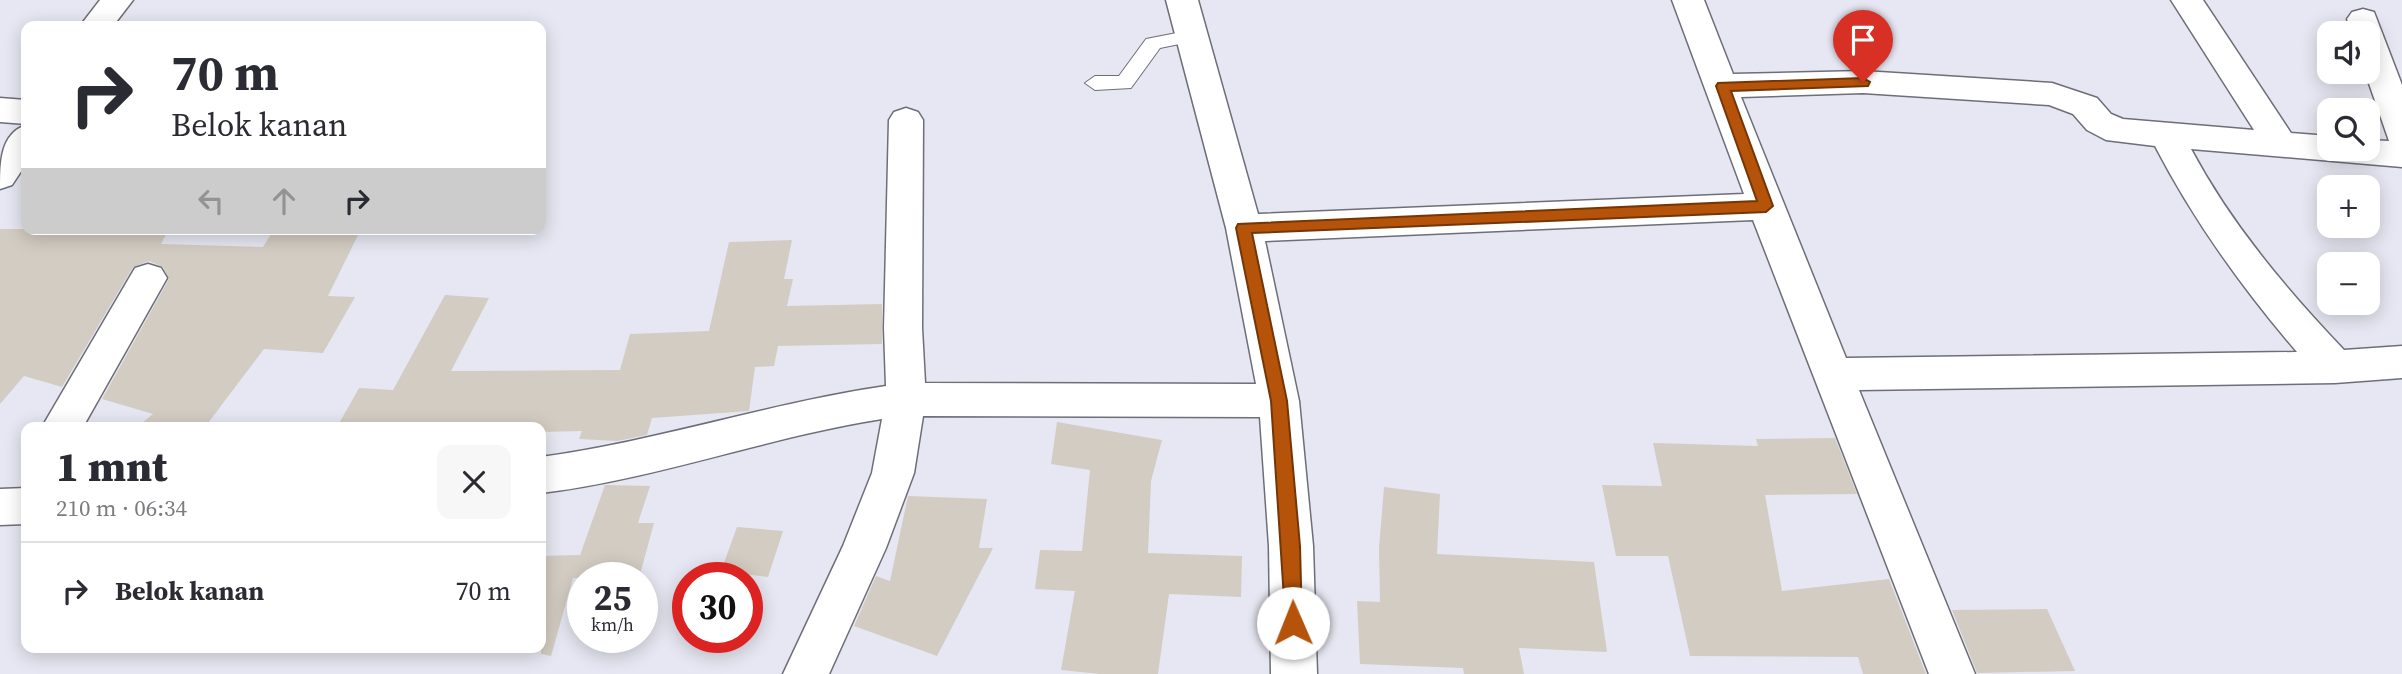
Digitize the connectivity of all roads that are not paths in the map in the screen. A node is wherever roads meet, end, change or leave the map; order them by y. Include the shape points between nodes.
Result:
1 (117, 0) edge
2 (1182, 0) edge
3 (1689, 0) edge
4 (2187, 0) edge
5 (2363, 19) dead end
6 (100, 21) edge
7 (1192, 36) junction
8 (1095, 83) dead end
9 (1723, 86) junction
10 (0, 110) edge
11 (21, 112) edge
12 (906, 120) dead end
13 (2166, 134) junction
14 (2402, 134) edge
15 (2280, 143) junction
16 (21, 145) edge
17 (2317, 147) edge
18 (2380, 153) edge
19 (2402, 155) edge
20 (0, 176) edge
21 (1766, 206) junction
22 (1244, 228) junction
23 (148, 278) dead end
24 (2402, 362) edge
25 (2335, 367) junction
26 (1834, 374) junction
27 (906, 399) junction
28 (1279, 401) junction
29 (65, 422) edge
30 (546, 474) edge
31 (806, 674) edge
32 (1294, 674) edge
33 (1952, 674) edge

1 - 6 street
2 - 7 street
3 - 9 street
4 - 15 street
5 - 14 street
7 - 8 lane via 1157,40 1144,48 1124,83
7 - 22 street
9 - 13 street via 1863,82 2052,94 2085,106 2106,127
9 - 21 street
10 - 11 street
12 - 27 street
13 - 15 street
13 - 25 street via 2231,244
15 - 17 street
16 - 20 street
18 - 19 street
21 - 22 street
21 - 26 street
22 - 28 street
23 - 29 street
24 - 25 street
25 - 26 street
26 - 33 street
27 - 28 street
27 - 30 street via 834,410 613,465
27 - 31 street via 893,473
28 - 32 street via 1291,546

